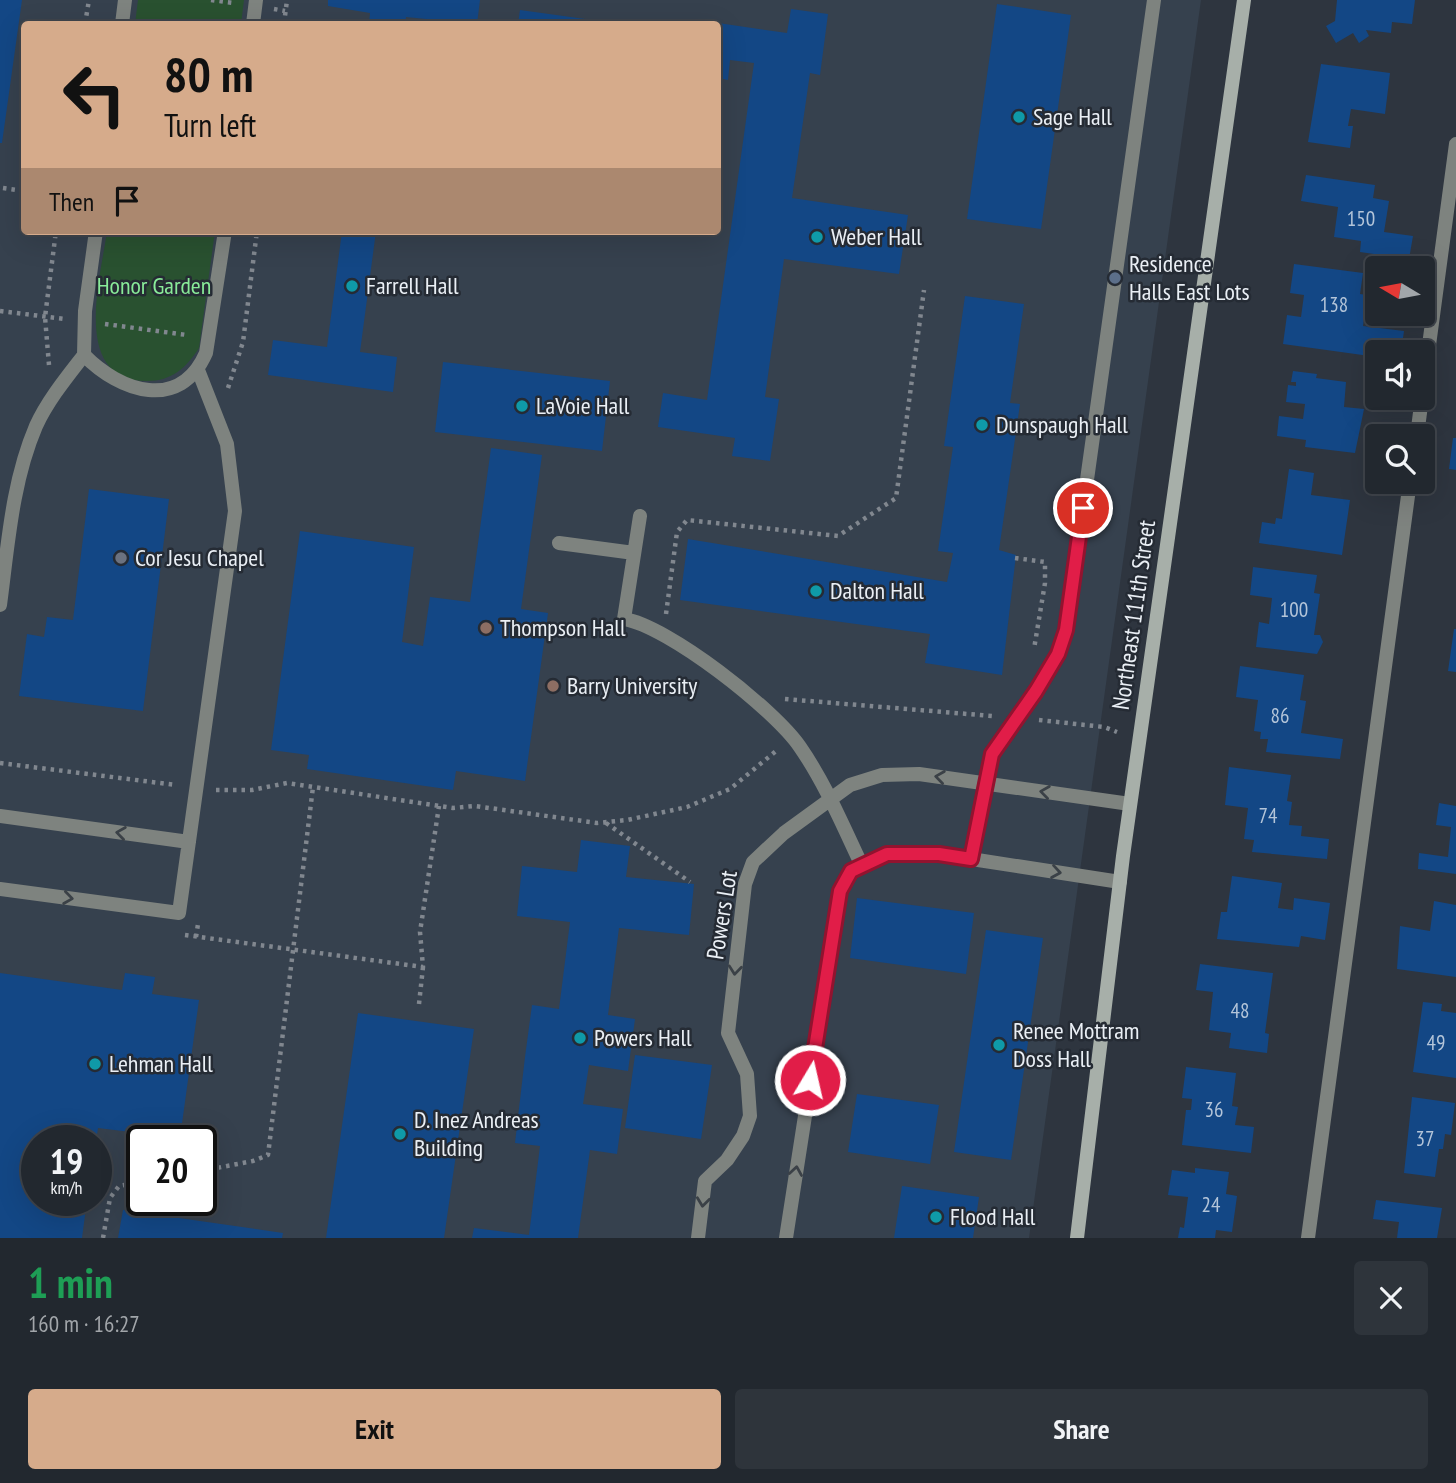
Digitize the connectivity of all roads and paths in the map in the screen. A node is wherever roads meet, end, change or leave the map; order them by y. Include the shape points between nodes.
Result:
1 (89, 0) edge
2 (125, 0) edge
3 (256, 0) edge
4 (287, 0) edge
5 (1154, 0) edge
6 (1244, 0) edge
7 (86, 21) edge
8 (122, 21) edge
9 (253, 21) edge
10 (284, 21) edge
11 (1456, 144) edge
12 (3, 188) dead end
13 (21, 191) edge
14 (56, 235) edge
15 (96, 235) edge
16 (224, 235) edge
17 (924, 290) dead end
18 (0, 311) edge
19 (45, 317) junction
20 (85, 321) junction
21 (210, 338) junction
22 (1430, 340) edge
23 (243, 342) dead end
24 (85, 355) junction
25 (198, 370) junction
26 (45, 373) dead end
27 (1408, 494) edge
28 (640, 516) dead end
29 (559, 543) dead end
30 (634, 553) junction
31 (1015, 558) dead end
32 (0, 605) edge
33 (663, 636) junction
34 (1030, 659) dead end
35 (749, 697) junction
36 (1017, 718) junction
37 (1117, 732) dead end
38 (791, 737) junction
39 (0, 764) edge
40 (986, 783) junction
41 (313, 787) junction
42 (197, 788) junction
43 (830, 800) junction
44 (1130, 804) junction
45 (439, 806) junction
46 (0, 816) edge
47 (605, 822) junction
48 (189, 842) junction
49 (971, 859) junction
50 (862, 866) junction
51 (1120, 881) junction
52 (690, 882) dead end
53 (0, 889) edge
54 (183, 935) dead end
55 (294, 950) junction
56 (423, 967) junction
57 (419, 1004) dead end
58 (217, 1168) edge
59 (126, 1185) edge
60 (103, 1238) edge
61 (698, 1238) edge
62 (786, 1238) edge
63 (1077, 1238) edge
64 (1308, 1238) edge

1 - 7 path
2 - 8 lane
3 - 9 lane
4 - 10 path
5 - 36 lane via 1066,630 1058,654
6 - 44 street, Northeast 111th Street
11 - 22 lane
12 - 13 path
14 - 19 path
15 - 20 lane
16 - 21 lane
17 - 33 path via 896,498 838,536 687,520 677,532
18 - 19 path
19 - 20 path
19 - 26 path via 50,363
20 - 21 path
20 - 24 lane
21 - 23 path
21 - 25 lane
24 - 25 lane via 116,383 136,388 183,384
24 - 32 lane via 37,425 24,460
25 - 42 lane via 227,444 235,512
27 - 64 lane
28 - 30 lane
29 - 30 lane
30 - 33 lane via 624,619 642,622
31 - 34 path via 1045,562
33 - 35 lane
35 - 36 path
35 - 38 lane
36 - 37 path
36 - 40 lane via 992,754
38 - 43 lane
38 - 47 path via 730,789 687,807
39 - 42 path
40 -> 43 lane, Powers Lot via 919,774 882,775 850,785
44 -> 40 lane, Powers Lot
40 - 49 lane
41 - 42 path via 287,783 233,792
41 - 45 path
41 - 55 path
42 - 48 lane
43 - 50 lane
43 -> 61 lane, Powers Lot via 753,862 745,884 728,1033 747,1074 750,1116 727,1160 705,1181
44 - 51 street, Northeast 111th Street
45 - 47 path
45 - 56 path via 420,932
48 -> 46 lane
47 - 52 path
53 -> 48 lane via 179,913
49 - 50 lane via 887,854
49 -> 51 lane
62 -> 50 lane via 840,891 851,871
51 - 63 street, Northeast 111th Street
54 - 55 path
55 - 56 path
55 - 58 path via 268,1155
56 - 57 path
59 - 60 path via 119,1186 110,1198

